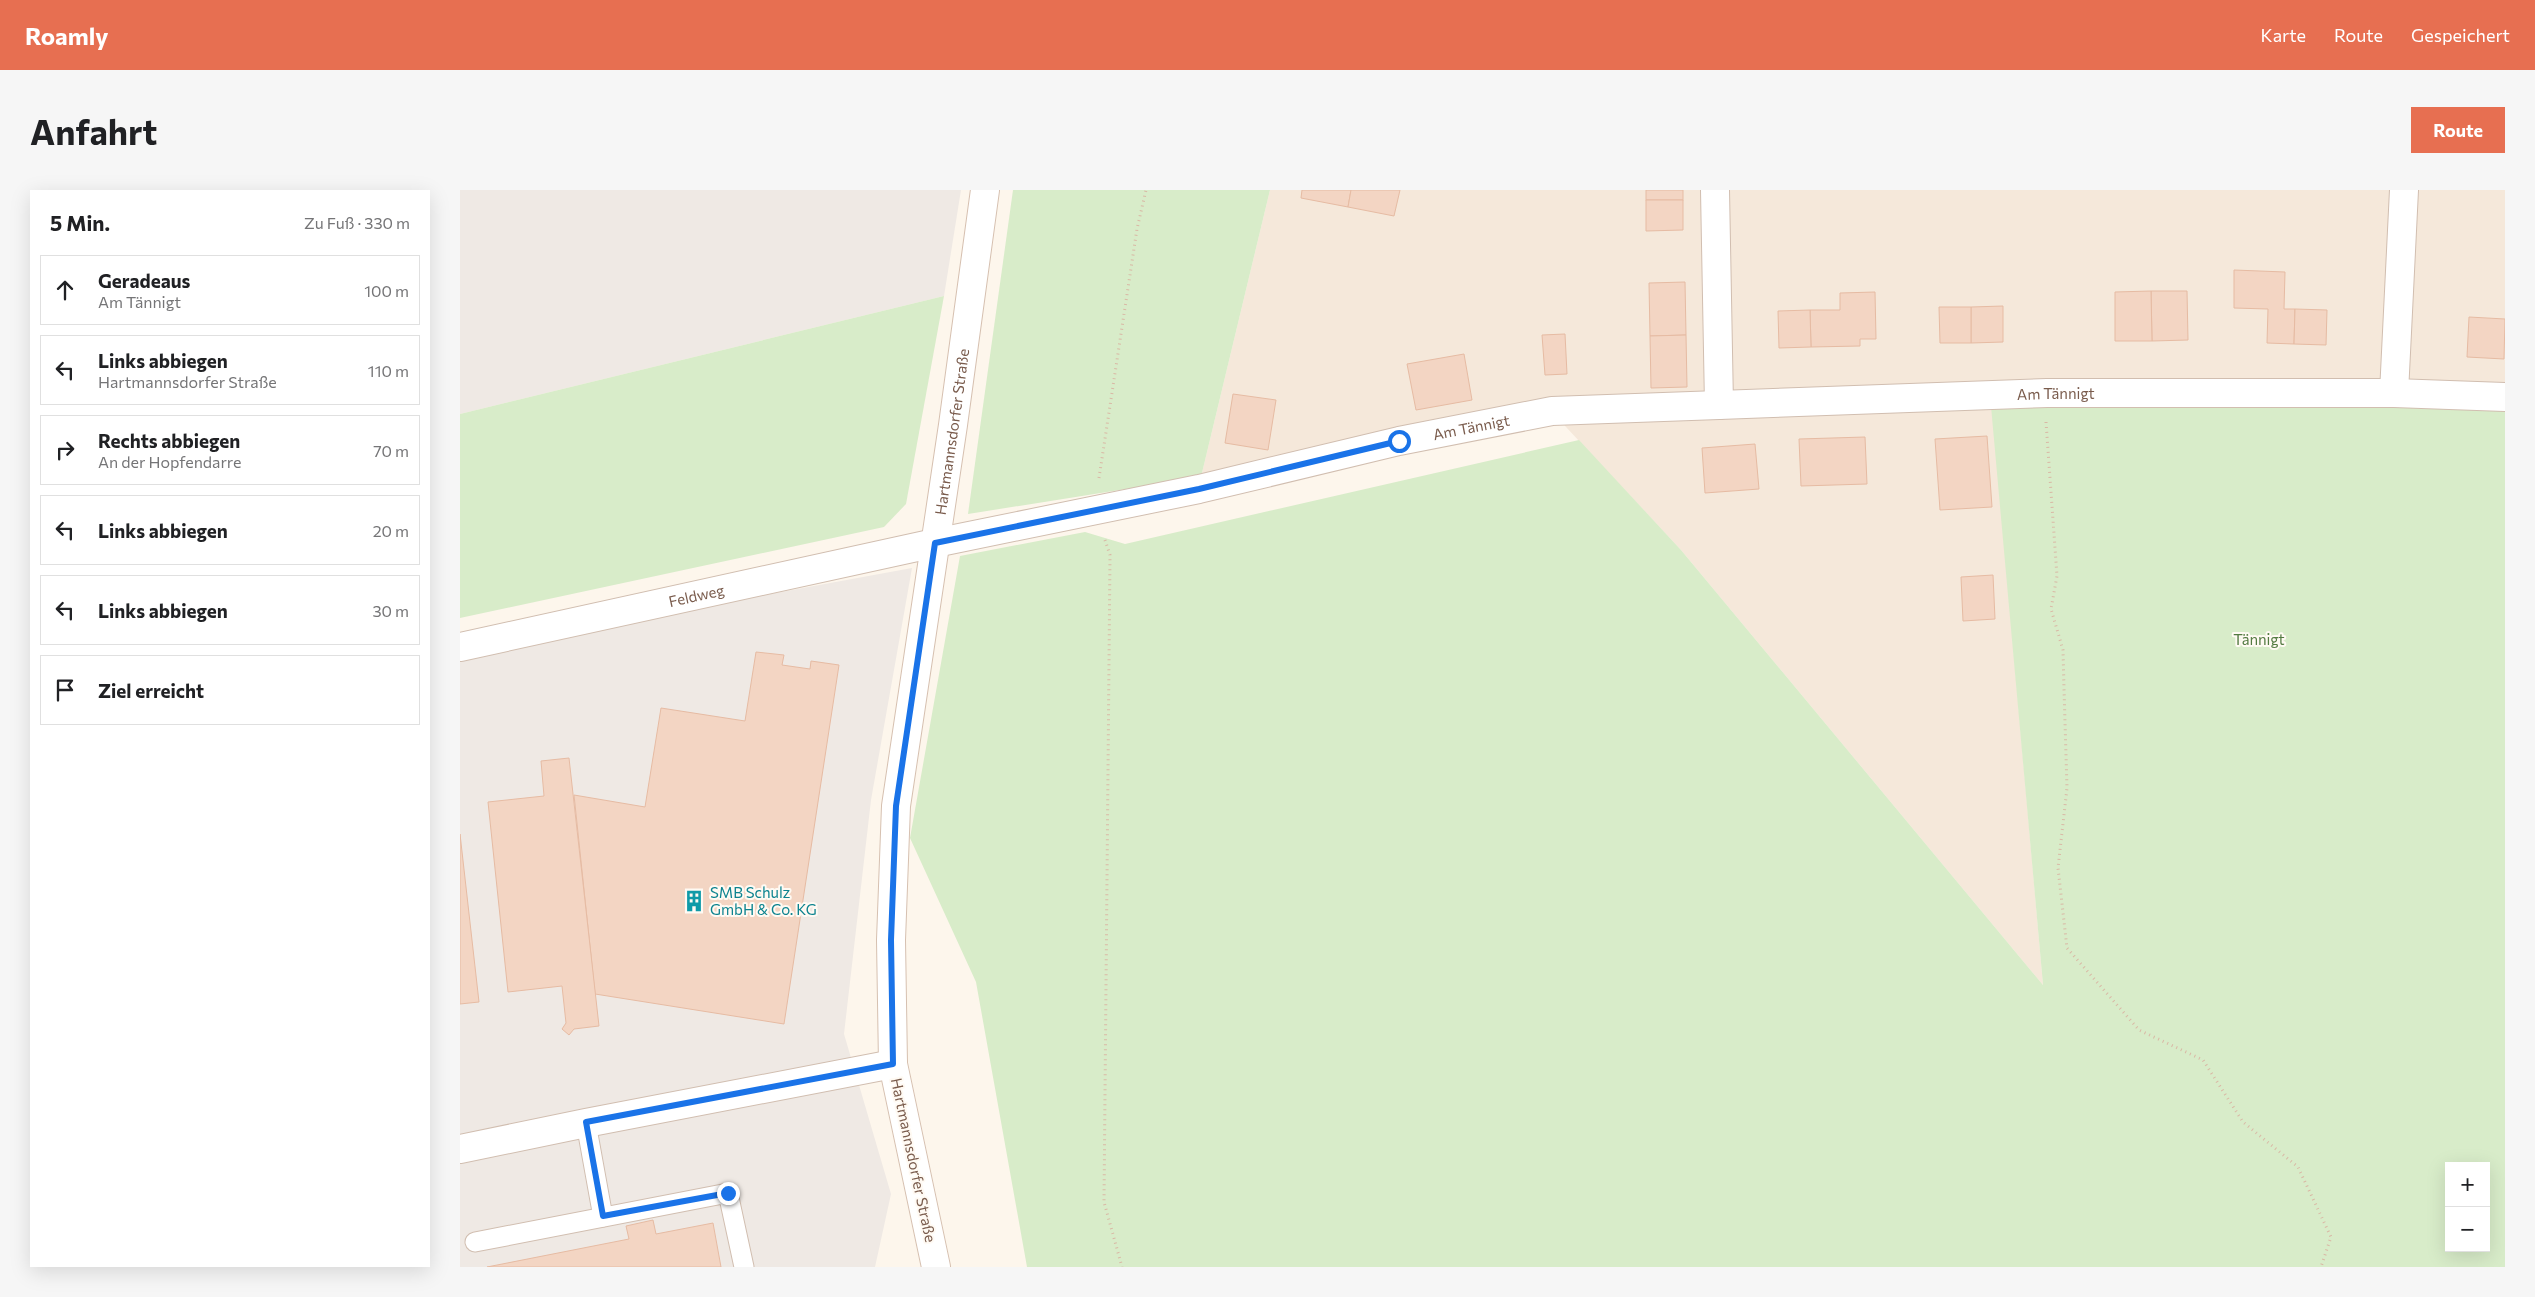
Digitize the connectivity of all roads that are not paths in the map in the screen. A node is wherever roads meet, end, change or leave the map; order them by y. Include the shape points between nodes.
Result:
1 (985, 190) edge
2 (1715, 190) edge
3 (2404, 190) edge
4 (2394, 393) junction
5 (2505, 397) edge
6 (1719, 406) junction
7 (935, 543) junction
8 (460, 647) edge
9 (893, 1064) junction
10 (586, 1122) junction
11 (460, 1149) edge
12 (603, 1216) junction
13 (475, 1242) dead end
14 (744, 1267) edge
15 (936, 1267) edge

1 - 7 street, Hartmannsdorfer Straße
2 - 6 street
3 - 4 street
4 - 5 street, Am Tännigt
4 - 6 street, Am Tännigt via 2047,392
6 - 7 street, Am Tännigt via 1552,412 1399,441 1199,489
7 - 8 street, Feldweg
7 - 9 street, Hartmannsdorfer Straße via 896,806 891,940
9 - 10 street
9 - 15 street, Hartmannsdorfer Straße
10 - 11 street
10 - 12 lane
12 - 13 lane
12 - 14 lane via 728,1193

